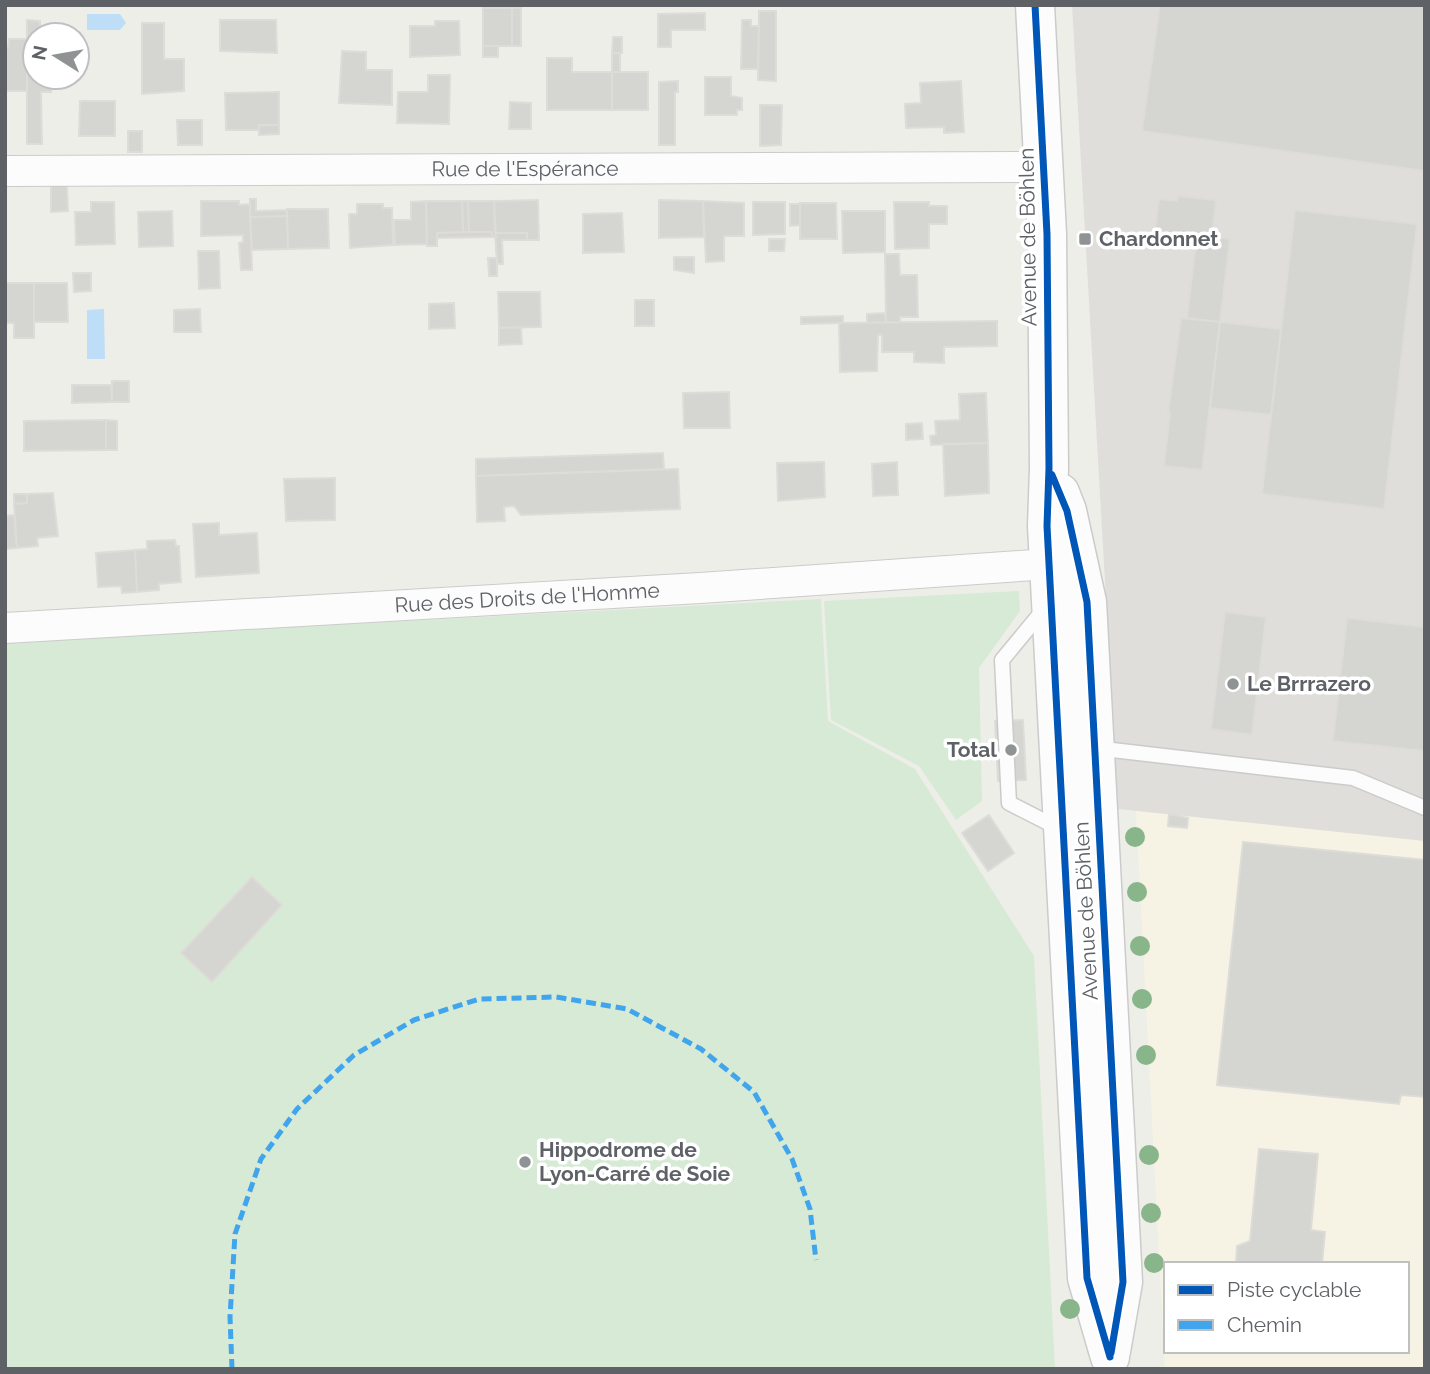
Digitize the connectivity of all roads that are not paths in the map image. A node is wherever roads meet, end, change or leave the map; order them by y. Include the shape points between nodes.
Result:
1 (1035, 5) edge
2 (1044, 167) junction
3 (5, 171) edge
4 (1049, 468) junction
5 (1050, 581) junction
6 (5, 628) edge
7 (1091, 674) junction
8 (1094, 748) junction
9 (1425, 808) edge
10 (1063, 830) junction
11 (1110, 1363) edge

1 - 2 main road, Avenue de Böhlen
2 - 3 street, Rue de l'Espérance
2 - 4 main road, Avenue de Böhlen
4 - 5 main road, Avenue de Böhlen
4 - 7 main road, Avenue de Böhlen via 1068,511 1087,601
5 - 6 street, Rue des Droits de l'Homme via 700,589
5 - 7 main road, Avenue de Böhlen via 1069,598
5 - 10 main road, Avenue de Böhlen
5 - 10 lane via 1002,660 1009,803
7 - 8 main road, Avenue de Böhlen
8 - 9 lane via 1353,778
8 - 11 main road, Avenue de Böhlen via 1123,1282
10 - 11 main road, Avenue de Böhlen via 1087,1278

